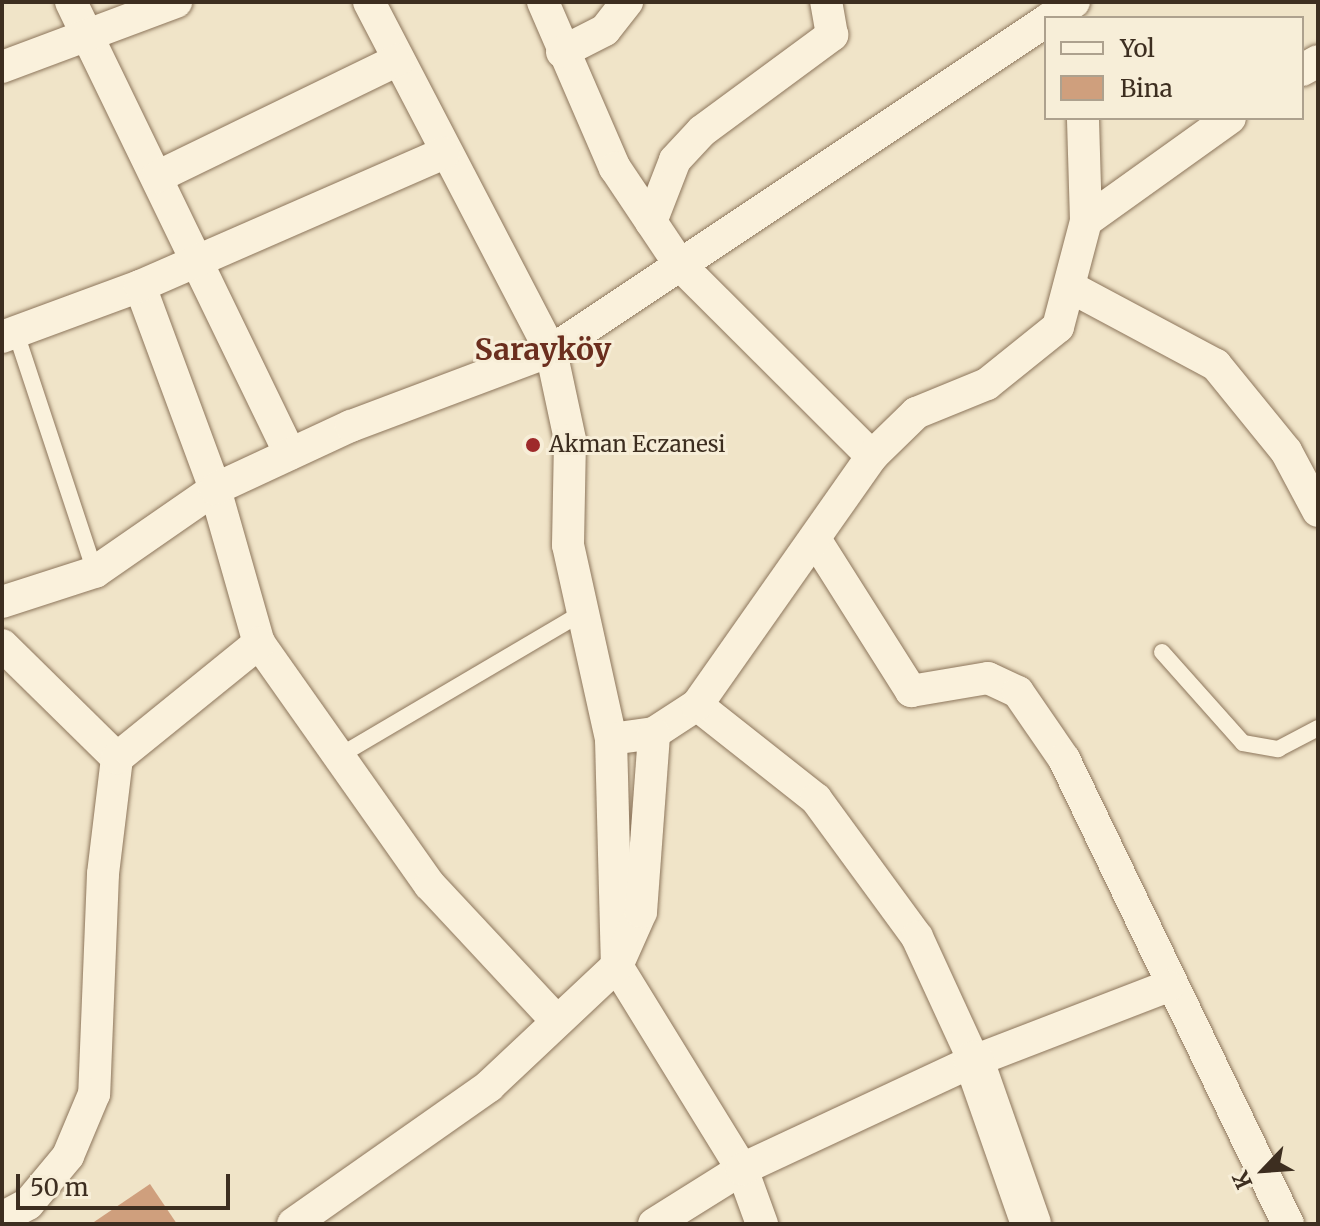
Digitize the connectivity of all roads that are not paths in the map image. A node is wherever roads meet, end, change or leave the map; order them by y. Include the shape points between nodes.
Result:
1 (71, 2) edge
2 (176, 2) edge
3 (369, 2) edge
4 (543, 2) edge
5 (627, 2) edge
6 (826, 2) edge
7 (1074, 2) edge
8 (1043, 16) edge
9 (88, 41) junction
10 (562, 52) junction
11 (398, 60) junction
12 (2, 67) edge
13 (1083, 120) edge
14 (1227, 120) edge
15 (444, 153) junction
16 (157, 177) junction
17 (1086, 221) junction
18 (651, 222) junction
19 (199, 260) junction
20 (680, 265) junction
21 (140, 286) junction
22 (1072, 288) junction
23 (9, 335) edge
24 (551, 351) junction
25 (290, 454) junction
26 (872, 456) junction
27 (215, 489) junction
28 (1317, 504) edge
29 (815, 539) junction
30 (95, 572) junction
31 (2, 602) edge
32 (583, 612) junction
33 (259, 643) junction
34 (2, 645) edge
35 (1162, 652) dead end
36 (697, 705) junction
37 (1318, 728) edge
38 (654, 733) junction
39 (611, 739) junction
40 (339, 756) junction
41 (117, 758) junction
42 (617, 966) junction
43 (1168, 986) junction
44 (556, 1020) junction
45 (974, 1061) junction
46 (742, 1169) junction
47 (2, 1218) edge
48 (297, 1223) edge
49 (654, 1224) edge
50 (762, 1224) edge
51 (1031, 1224) edge
52 (1288, 1224) edge

1 - 9 street
2 - 9 street
3 - 11 street
4 - 10 street
5 - 10 street via 605,30
6 - 18 street via 832,35 702,131 675,160
7 - 8 street
8 - 20 street
9 - 12 street
9 - 16 street
10 - 18 street via 615,168
11 - 15 street
11 - 16 street
13 - 17 street
14 - 17 street
15 - 19 street
15 - 24 street
16 - 19 street
17 - 22 street
18 - 20 street
19 - 21 street
19 - 25 street
20 - 24 street
20 - 26 street
21 - 23 street
21 - 27 street
22 - 26 street via 1058,327 987,384 916,413
22 - 28 street via 1216,365 1286,451
23 - 30 lane
24 - 25 street
24 - 32 street via 570,440 568,545
25 - 27 street
26 - 29 street
27 - 30 street
27 - 33 street
29 - 36 street
29 - 43 street via 911,691 988,678 1018,692 1064,759
30 - 31 street
32 - 39 street
32 - 40 lane
33 - 40 street
33 - 41 street
34 - 41 street
35 - 37 lane via 1243,743 1278,749
36 - 38 street
36 - 45 street via 816,799 917,937
38 - 39 street
38 - 42 street via 641,912
39 - 42 street
40 - 44 street via 430,885
41 - 47 street via 103,874 94,1094 68,1156 28,1204
42 - 44 street
42 - 46 street
43 - 45 street
43 - 52 street
44 - 48 street via 489,1086
45 - 46 street
45 - 51 street
46 - 49 street
46 - 50 street

